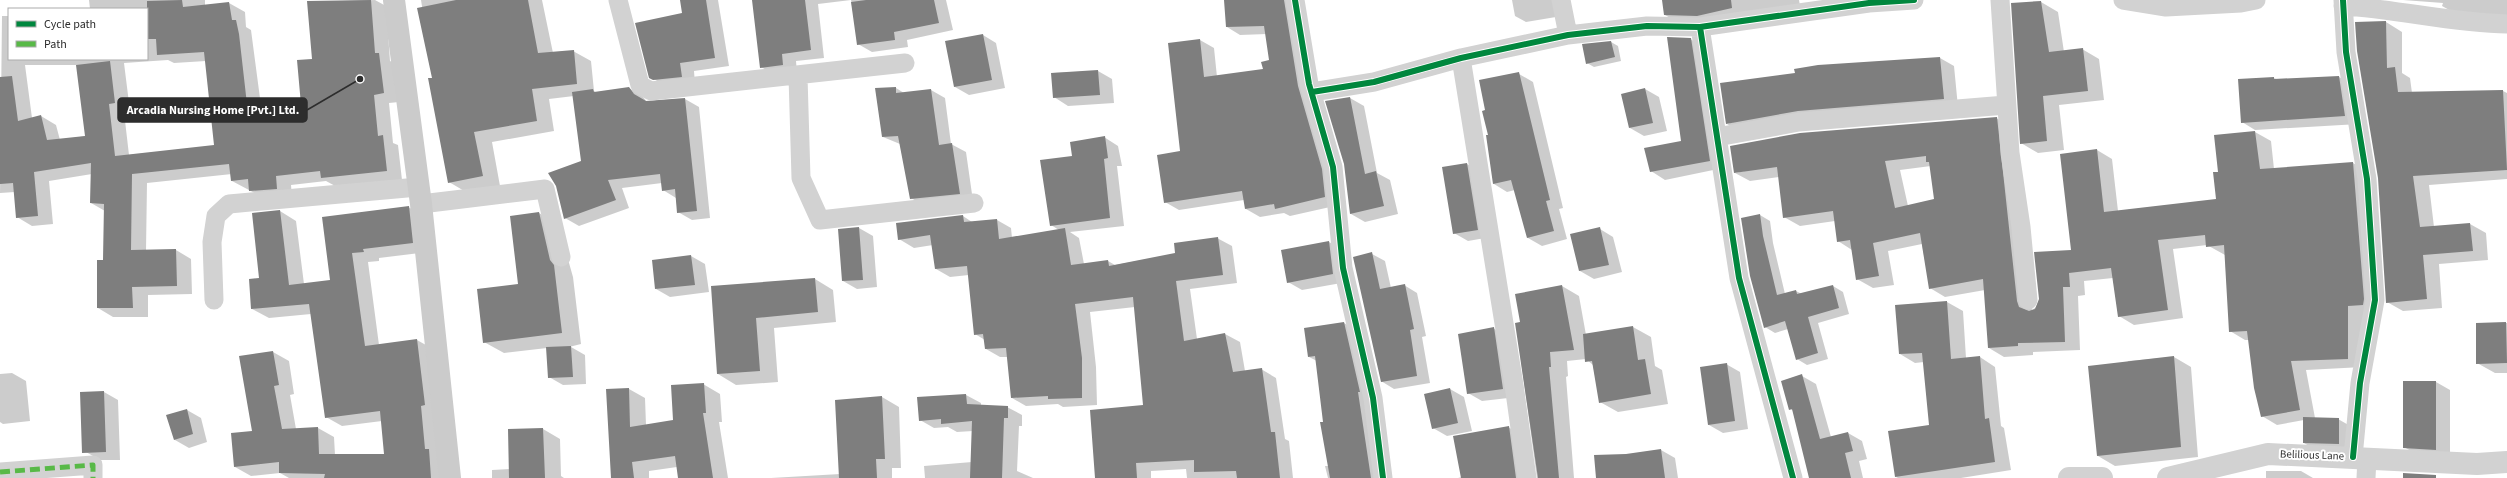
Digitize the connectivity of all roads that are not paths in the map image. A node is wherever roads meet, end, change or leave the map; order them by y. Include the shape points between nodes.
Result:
1 (394, 0) edge
2 (618, 0) edge
3 (1295, 0) edge
4 (1561, 0) edge
5 (1914, 0) edge
6 (2000, 0) edge
7 (2123, 0) edge
8 (2256, 0) edge
9 (2343, 3) edge
10 (2507, 24) edge
11 (1700, 27) junction
12 (1568, 35) junction
13 (1461, 58) junction
14 (905, 63) dead end
15 (798, 76) junction
16 (1312, 92) junction
17 (2006, 105) junction
18 (1717, 137) junction
19 (419, 195) junction
20 (974, 203) dead end
21 (561, 257) dead end
22 (214, 300) dead end
23 (2028, 300) dead end
24 (2507, 462) edge
25 (2362, 464) edge
26 (0, 472) edge
27 (93, 478) edge
28 (450, 478) edge
29 (1384, 478) edge
30 (1526, 478) edge
31 (1793, 478) edge
32 (2069, 478) edge
33 (2102, 478) edge
34 (2168, 478) edge

1 - 19 main road
2 - 15 street via 640,85 651,91
3 - 16 street
4 - 12 street
5 - 11 street via 1869,2
6 - 17 street
7 - 8 street via 2166,7
9 - 10 street via 2475,23
9 - 25 street via 2346,52 2367,179 2375,300 2360,383
11 - 12 street via 1647,26
11 - 18 street
12 - 13 street
13 - 16 street via 1374,82
13 - 30 street via 1514,385
14 - 15 street
15 - 20 street via 801,178 820,220
16 - 29 street via 1333,167 1343,268 1373,398
17 - 18 street via 1799,122
17 - 23 street
18 - 31 street via 1739,278
19 - 21 street via 545,189
19 - 22 street via 229,204 216,216 212,242
19 - 28 main road
24 - 25 street, Belilious Lane
25 - 34 street, Belilious Lane via 2268,454
26 - 27 street via 93,466
32 - 33 street

